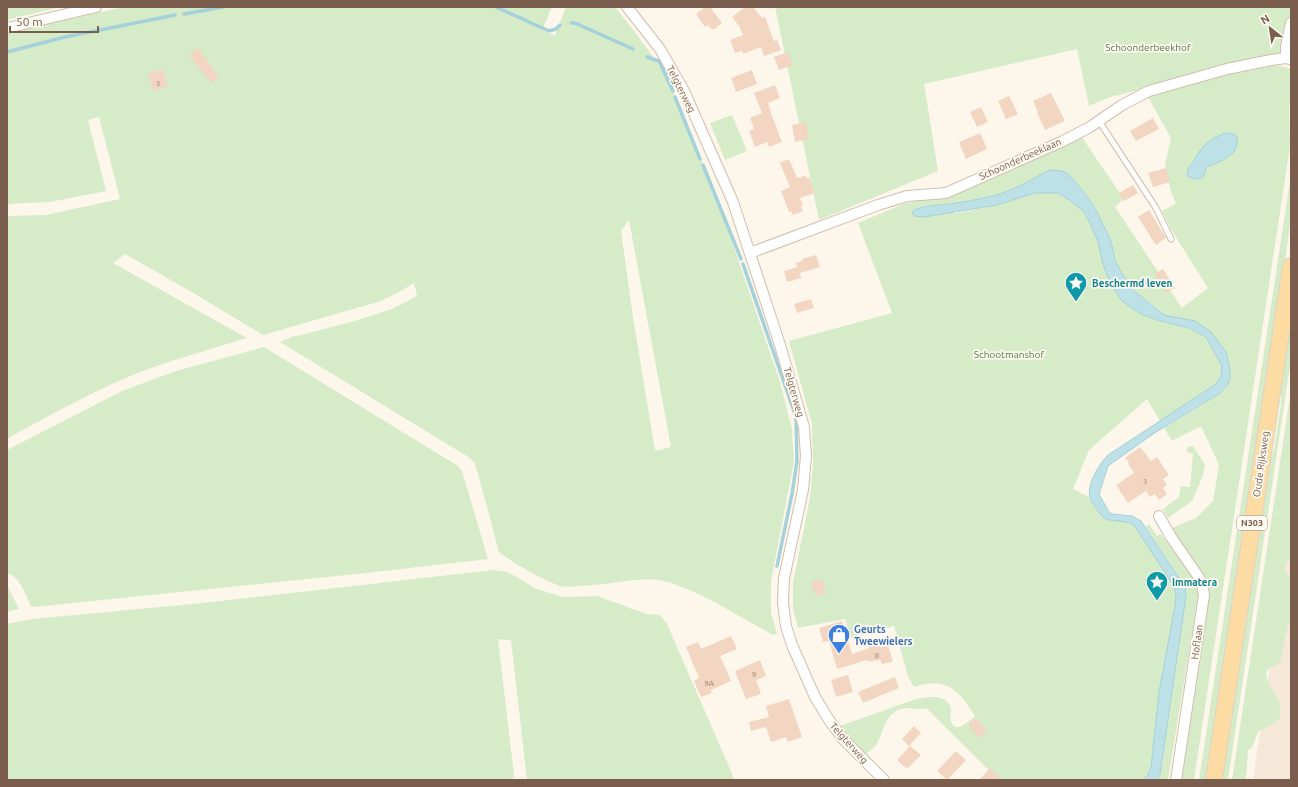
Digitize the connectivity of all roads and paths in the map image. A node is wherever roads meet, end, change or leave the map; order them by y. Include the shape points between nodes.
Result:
1 (96, 7) edge
2 (627, 7) edge
3 (1291, 23) edge
4 (7, 28) edge
5 (1289, 58) edge
6 (1099, 121) junction
7 (1171, 239) dead end
8 (750, 253) junction
9 (1291, 266) edge
10 (1159, 516) dead end
11 (884, 780) edge
12 (1176, 780) edge
13 (1214, 780) edge

1 - 4 street
2 - 8 street, Telgterweg via 660,49 684,91 733,202
3 - 5 street, Schoonderbeeklaan via 1286,47
5 - 6 street, Schoonderbeeklaan via 1227,69 1149,91
6 - 7 lane via 1156,208
6 - 8 street, Schoonderbeeklaan via 946,193 907,196
8 - 11 street, Telgterweg via 804,427 806,456 803,490 784,578 783,603 786,626 792,645 828,720
9 - 13 main road, Oude Rijksweg / N303
10 - 12 street, Hoflaan via 1202,583 1204,595

